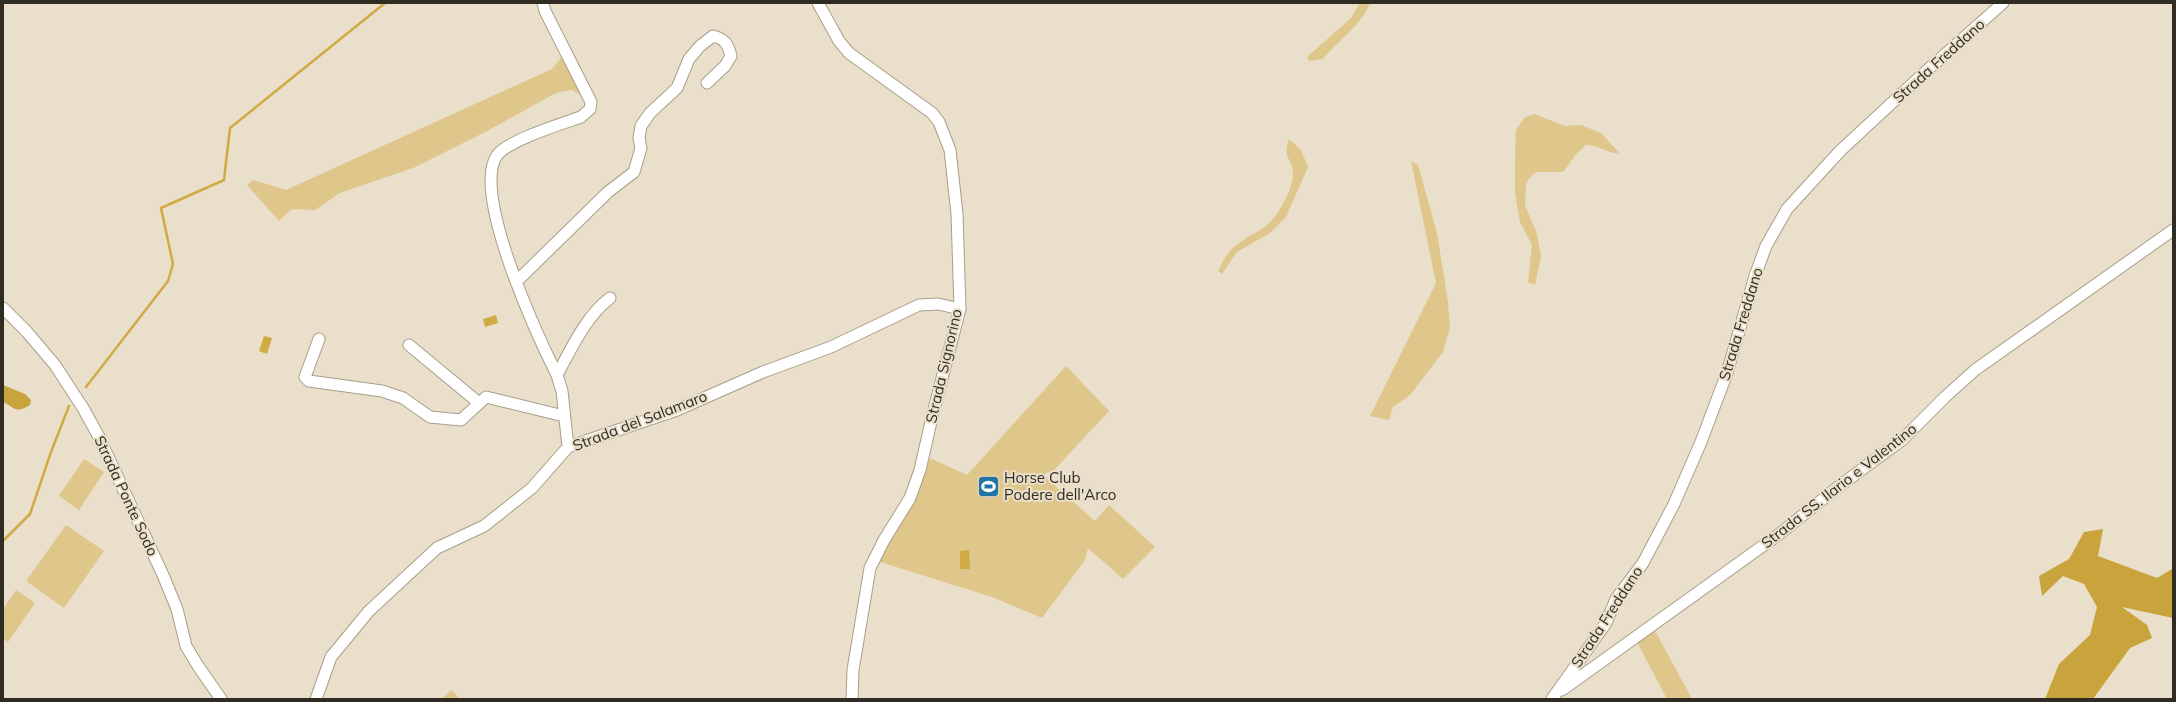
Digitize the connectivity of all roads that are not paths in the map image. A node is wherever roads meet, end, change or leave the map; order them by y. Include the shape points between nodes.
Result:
1 (543, 3) edge
2 (818, 3) edge
3 (2004, 3) edge
4 (707, 83) dead end
5 (2173, 230) edge
6 (516, 282) junction
7 (610, 298) dead end
8 (3, 308) edge
9 (960, 309) junction
10 (319, 339) dead end
11 (409, 345) dead end
12 (557, 375) junction
13 (479, 403) junction
14 (564, 416) junction
15 (568, 447) junction
16 (1555, 697) edge
17 (221, 699) edge
18 (316, 699) edge
19 (852, 699) edge

1 - 6 street via 591,102 590,109 581,117 517,141 498,154 492,170 494,208 502,245
2 - 9 street, Strada Signorino via 838,41 849,53 932,113 940,122 950,150 957,214
3 - 16 street, Strada Freddano via 1840,151 1787,209 1764,254 1727,373 1674,504 1643,563 1616,599 1606,623
4 - 6 street via 725,66 731,56 729,45 722,38 713,36 700,46 689,59 677,88 650,113 641,126 641,148 634,172 608,192
5 - 16 street, Strada SS. Ilario e Valentino via 1975,370 1902,440 1778,535
6 - 12 street
7 - 12 street via 600,306 570,350
8 - 17 street, Strada Ponte Sodo via 55,365 87,414 163,575 177,609 186,646
9 - 15 street, Strada del Salamaro via 938,304 919,305 831,348 763,372 677,410
9 - 19 street, Strada Signorino via 920,470 910,498 870,568 853,670
10 - 13 street via 305,377 309,381 382,391 403,398 430,417 449,420 461,420
11 - 13 street
12 - 14 street via 562,391
13 - 14 street via 486,398
14 - 15 street
15 - 18 street, Strada del Salamaro via 532,488 484,526 436,548 368,611 332,657

